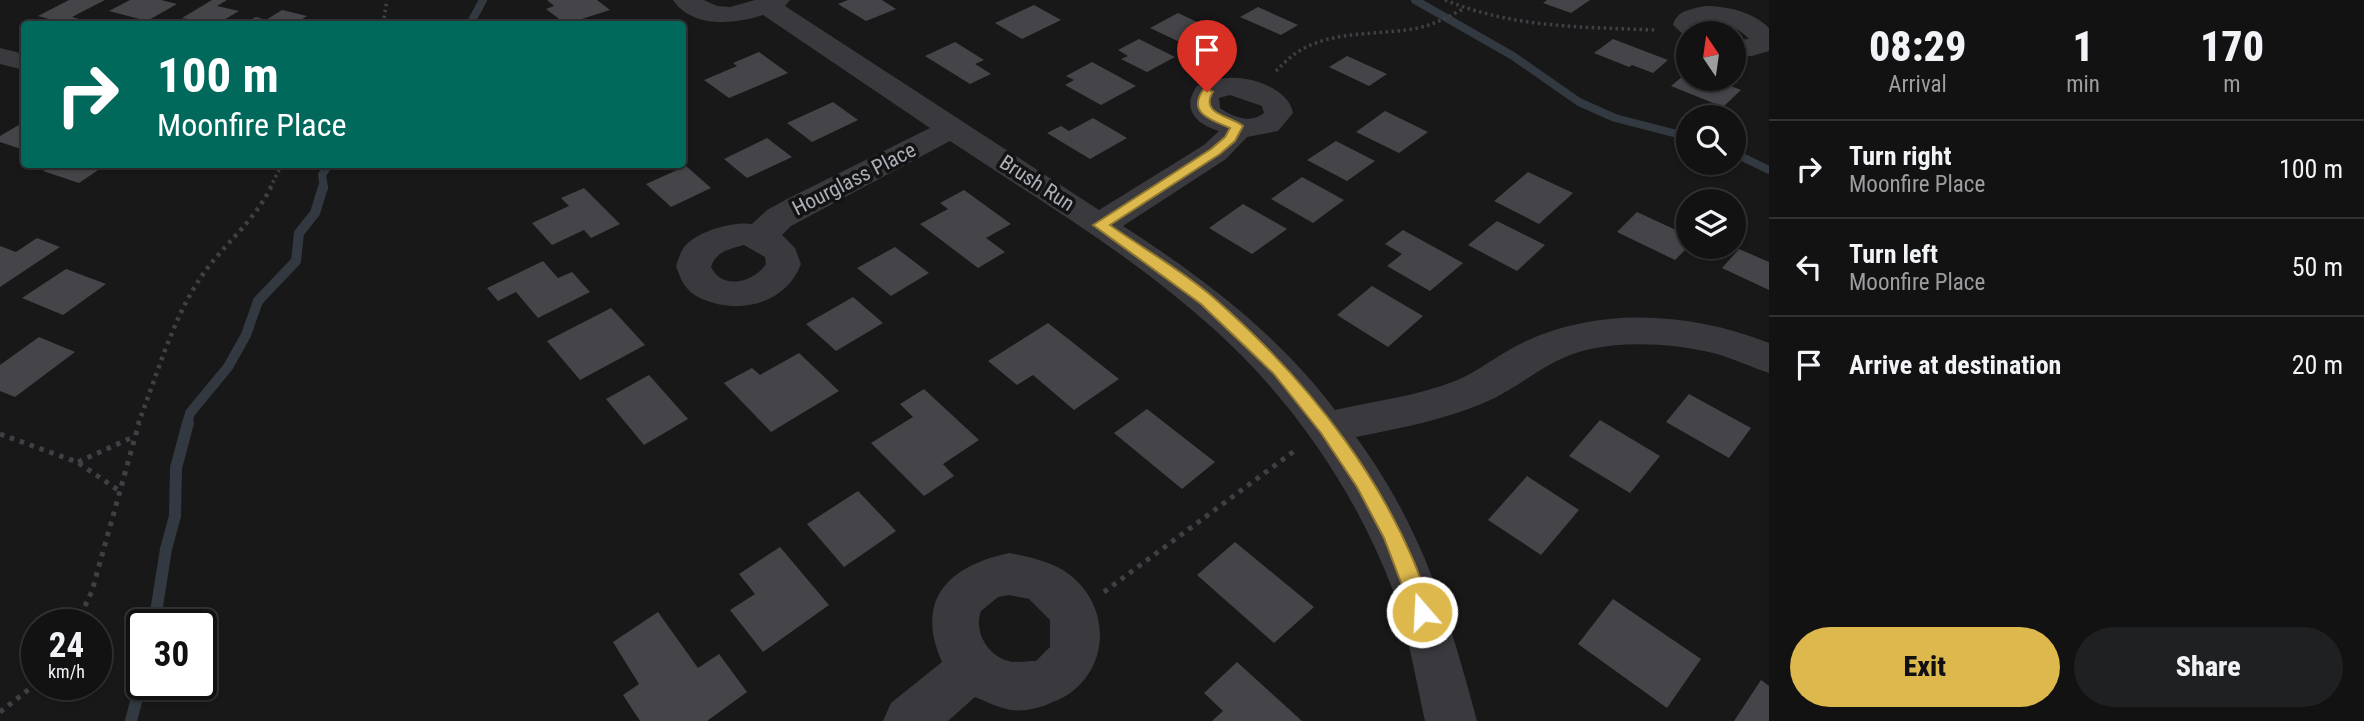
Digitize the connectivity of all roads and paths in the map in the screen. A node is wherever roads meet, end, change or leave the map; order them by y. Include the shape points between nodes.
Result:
1 (387, 0) edge
2 (686, 0) edge
3 (1445, 0) edge
4 (1760, 0) edge
5 (771, 2) edge
6 (1463, 9) junction
7 (1735, 19) junction
8 (384, 21) edge
9 (1687, 21) edge
10 (1739, 21) edge
11 (1746, 24) edge
12 (1676, 31) edge
13 (1746, 48) edge
14 (0, 56) edge
15 (21, 61) edge
16 (1258, 92) junction
17 (1237, 126) junction
18 (953, 128) junction
19 (280, 168) edge
20 (1100, 225) junction
21 (760, 236) dead end
22 (1769, 359) edge
23 (1326, 428) junction
24 (0, 434) edge
25 (133, 437) junction
26 (77, 462) junction
27 (121, 492) junction
28 (84, 609) edge
29 (1073, 615) junction
30 (972, 668) junction
31 (21, 696) edge
32 (0, 712) edge
33 (909, 721) edge
34 (1451, 721) edge

1 - 8 path
2 - 5 street, Brush Run via 702,12 722,16
3 - 6 path
4 - 7 street
5 - 18 street, Brush Run
6 - 12 path via 1530,26
6 - 16 path via 1435,22 1300,49
7 - 9 street via 1712,14
7 - 10 street
11 - 13 street via 1763,38 1762,44
14 - 15 street
16 - 17 street via 1276,106 1274,120 1266,125
16 - 17 street via 1230,86 1207,92 1203,106 1210,115
17 - 20 street via 1215,152
18 - 20 street, Brush Run
18 - 21 street, Hourglass Place via 799,206
19 - 25 path via 259,210 200,278 187,300
20 - 23 street, Brush Run via 1207,300 1279,369
22 - 23 street via 1683,335 1598,332 1532,354 1470,392
23 - 29 path
23 - 34 street, Brush Run via 1364,482 1416,590
24 - 26 path
25 - 26 path
25 - 27 path
26 - 27 path
27 - 28 path
29 - 30 street via 1075,652 1066,668 1048,682 1020,688 995,683
29 - 30 street via 1062,597 1032,578 1009,574 985,579 968,592 956,610 955,638
30 - 33 street
31 - 32 path

